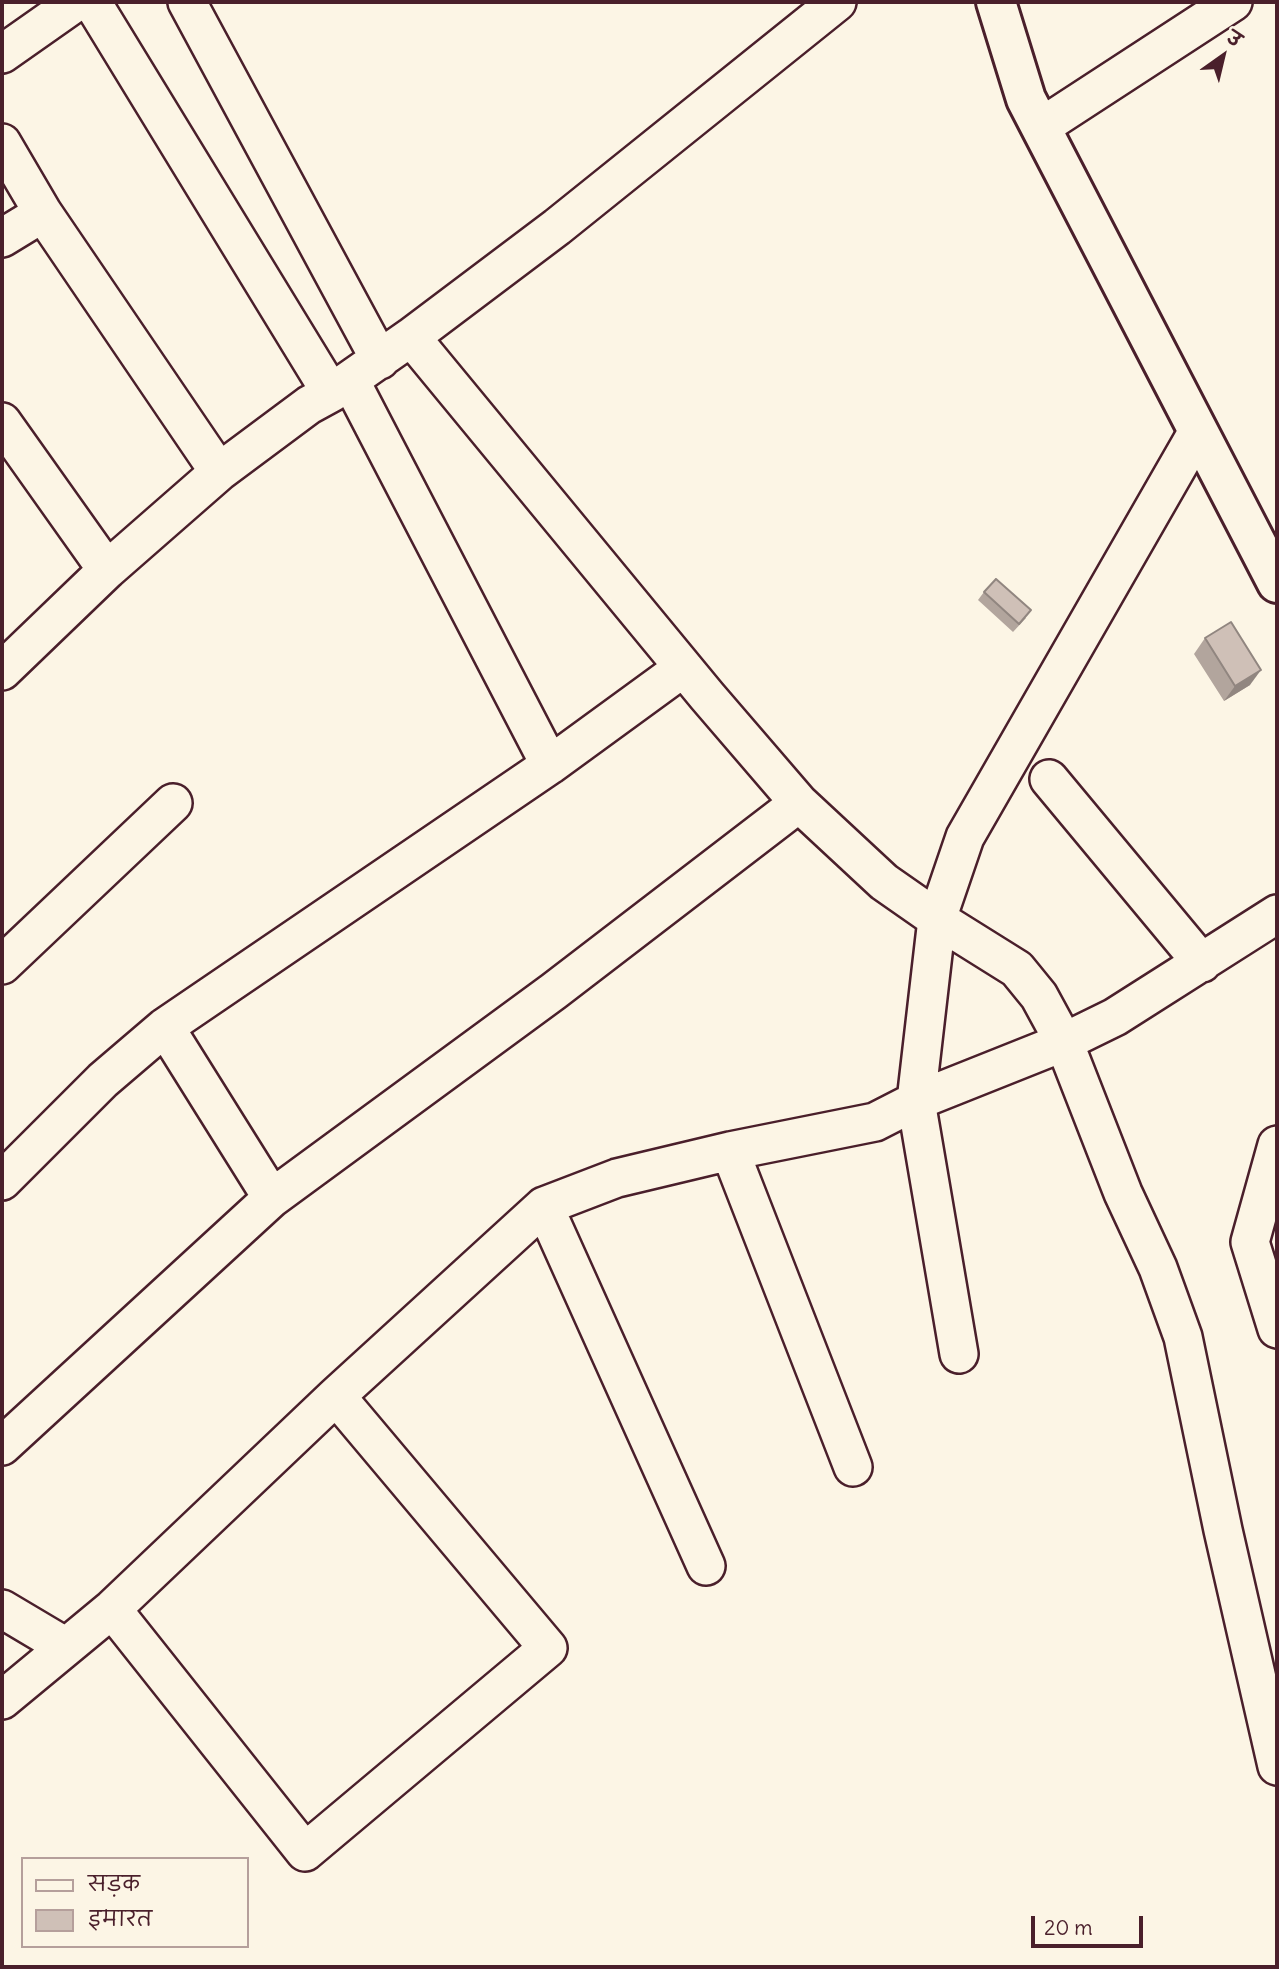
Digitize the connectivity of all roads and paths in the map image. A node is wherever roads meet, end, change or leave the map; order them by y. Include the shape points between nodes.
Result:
1 (76, 2) edge
2 (92, 2) edge
3 (187, 2) edge
4 (837, 2) edge
5 (996, 2) edge
6 (1233, 2) edge
7 (2, 54) edge
8 (1041, 127) junction
9 (2, 143) edge
10 (43, 213) junction
11 (2, 238) edge
12 (411, 337) junction
13 (354, 377) junction
14 (2, 422) edge
15 (1199, 431) junction
16 (219, 472) junction
17 (107, 570) junction
18 (1277, 583) edge
19 (683, 668) junction
20 (2, 671) edge
21 (550, 765) junction
22 (1049, 779) dead end
23 (173, 803) dead end
24 (799, 803) junction
25 (1277, 914) edge
26 (937, 919) junction
27 (1202, 963) junction
28 (2, 965) edge
29 (165, 1027) junction
30 (1064, 1042) junction
31 (916, 1101) junction
32 (1277, 1145) edge
33 (730, 1151) junction
34 (2, 1181) edge
35 (272, 1198) junction
36 (544, 1206) junction
37 (1277, 1329) edge
38 (959, 1354) dead end
39 (336, 1396) junction
40 (2, 1446) edge
41 (853, 1466) dead end
42 (706, 1566) dead end
43 (2, 1609) edge
44 (112, 1609) junction
45 (66, 1647) junction
46 (2, 1700) edge
47 (1277, 1766) edge

1 - 7 street
2 - 13 street
3 - 13 street
4 - 12 street via 557,227
5 - 8 street via 1026,99
6 - 8 street
8 - 15 street
9 - 10 street
10 - 11 street
10 - 16 street
12 - 13 street
12 - 19 street
13 - 16 street
13 - 21 street
14 - 17 street
15 - 18 street
15 - 26 street via 965,837
16 - 17 street
17 - 20 street
19 - 21 street
19 - 24 street
21 - 29 street
22 - 27 street
23 - 28 street
24 - 26 street via 884,882
24 - 35 street
25 - 27 street
26 - 30 street via 1017,970 1039,996
26 - 31 street
27 - 30 street via 1115,1017
29 - 34 street via 103,1080
29 - 35 street
30 - 31 street
30 - 47 street via 1183,1337
31 - 33 street via 875,1122
31 - 38 street
32 - 37 street via 1250,1242
33 - 36 street via 617,1178
33 - 41 street
35 - 40 street
36 - 39 street
36 - 42 street
39 - 44 street
39 - 44 street via 548,1648 305,1852
43 - 45 street
44 - 45 street
45 - 46 street

